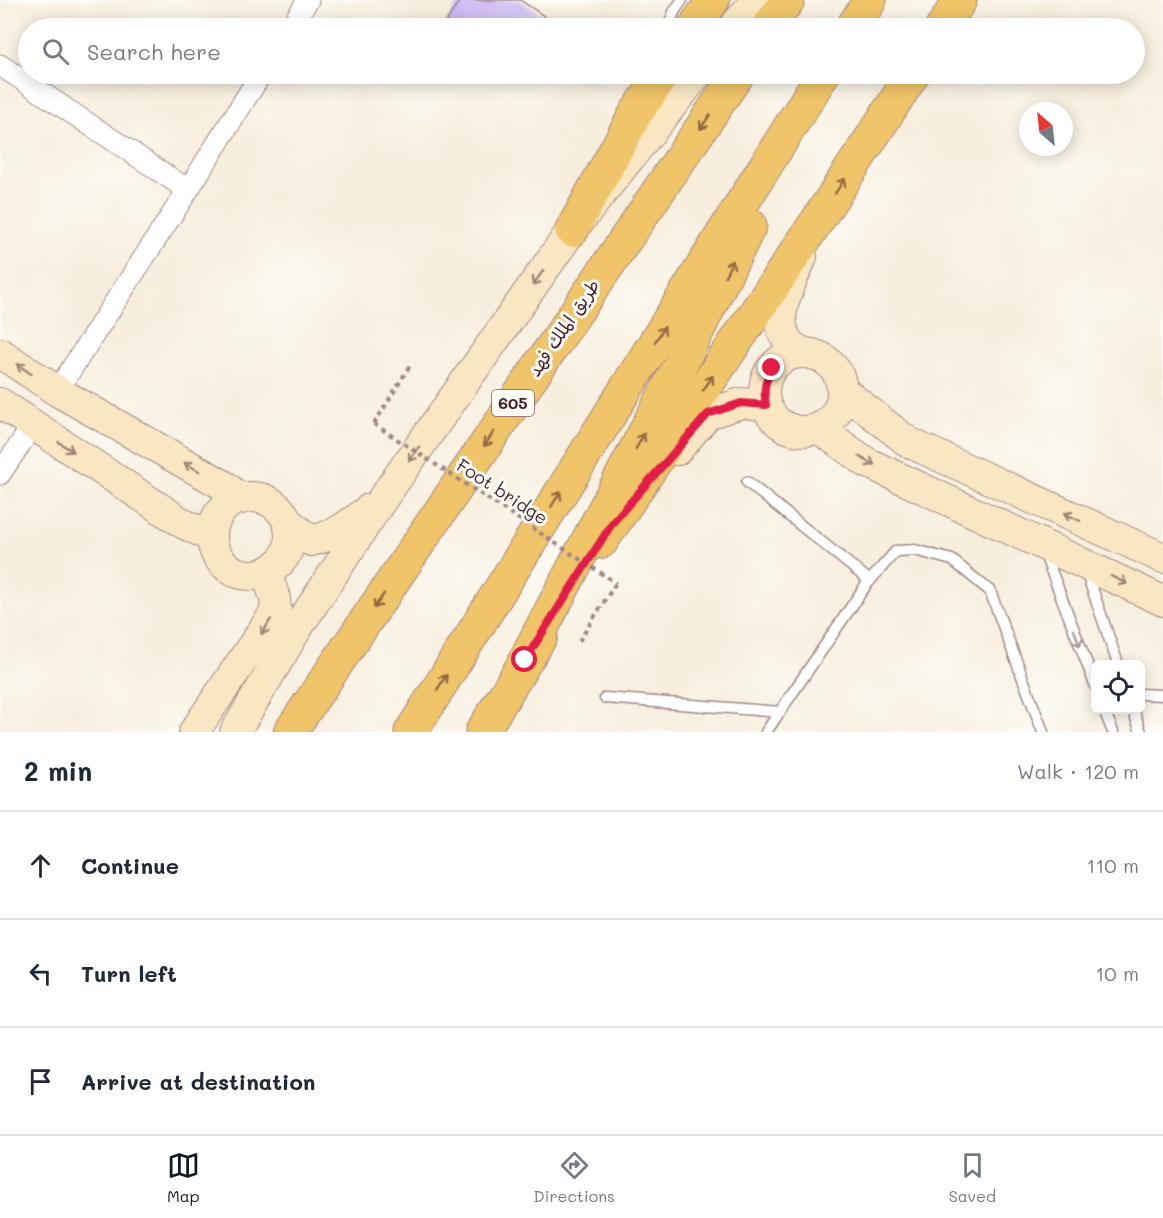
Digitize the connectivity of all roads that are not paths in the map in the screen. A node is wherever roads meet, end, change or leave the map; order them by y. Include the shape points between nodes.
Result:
1 (682, 0) edge
2 (713, 0) edge
3 (756, 0) edge
4 (788, 0) edge
5 (870, 0) edge
6 (960, 0) edge
7 (300, 3) edge
8 (294, 18) edge
9 (672, 18) edge
10 (701, 18) edge
11 (741, 18) edge
12 (775, 18) edge
13 (858, 18) edge
14 (948, 18) edge
15 (0, 65) edge
16 (18, 77) edge
17 (29, 84) edge
18 (255, 84) edge
19 (647, 84) edge
20 (656, 84) edge
21 (689, 84) edge
22 (731, 84) edge
23 (818, 84) edge
24 (819, 84) edge
25 (906, 84) edge
26 (636, 113) junction
27 (188, 190) junction
28 (817, 221) junction
29 (572, 230) junction
30 (0, 353) edge
31 (803, 353) junction
32 (842, 390) junction
33 (57, 391) junction
34 (0, 402) edge
35 (766, 405) junction
36 (33, 425) junction
37 (818, 428) junction
38 (0, 474) edge
39 (747, 482) dead end
40 (383, 498) junction
41 (242, 499) junction
42 (288, 522) junction
43 (613, 522) junction
44 (212, 537) junction
45 (1041, 544) junction
46 (1163, 558) edge
47 (1084, 564) junction
48 (266, 572) junction
49 (870, 580) junction
50 (1163, 601) edge
51 (298, 627) junction
52 (525, 660) junction
53 (1117, 660) edge
54 (1091, 676) edge
55 (1145, 694) edge
56 (1163, 695) edge
57 (605, 698) dead end
58 (780, 712) junction
59 (1106, 714) edge
60 (1134, 714) edge
61 (194, 732) edge
62 (222, 732) edge
63 (235, 732) edge
64 (290, 732) edge
65 (411, 732) edge
66 (483, 732) edge
67 (766, 732) edge
68 (1043, 732) edge
69 (1113, 732) edge
70 (1141, 732) edge

1 - 9 lane
2 - 10 main road
3 - 11 street
4 - 12 main road
5 - 13 main road
6 - 14 main road
7 - 8 street
15 - 16 street
17 - 27 street
18 - 27 street
19 - 26 lane
20 - 26 main road
21 - 29 street
22 -> 64 main road, طريق الملك فهد / 605
65 -> 23 main road
52 -> 24 main road via 689,348
28 -> 25 main road
26 - 29 main road
27 - 33 street
28 - 31 street via 782,307 783,329 790,344
43 -> 28 main road
29 -> 40 street
33 -> 30 street
31 - 32 street via 829,363
31 - 35 street via 781,359 772,368 765,386
32 - 37 street via 836,413
46 -> 32 street via 908,442
41 -> 33 street
34 - 36 street
35 - 37 street via 787,428
35 - 43 street via 741,403 708,414
36 - 38 street
36 -> 44 street via 184,524
37 -> 45 street via 866,462
39 - 49 lane
40 - 42 street via 326,538 311,540
40 - 51 street
41 - 42 street via 261,498 270,502
41 - 44 street via 220,512
42 - 48 street via 289,546 284,557
43 - 52 main road
44 - 48 street via 217,555 229,569 254,576
45 - 47 street
45 -> 54 lane
47 -> 50 street
47 - 53 lane
48 -> 61 street via 276,611
49 - 58 lane
49 - 68 lane via 896,551 915,550 952,560 990,591
51 - 62 street
51 - 63 street
52 - 66 main road
55 - 56 lane
57 - 58 lane
58 - 67 lane
59 - 69 lane
60 - 70 lane

